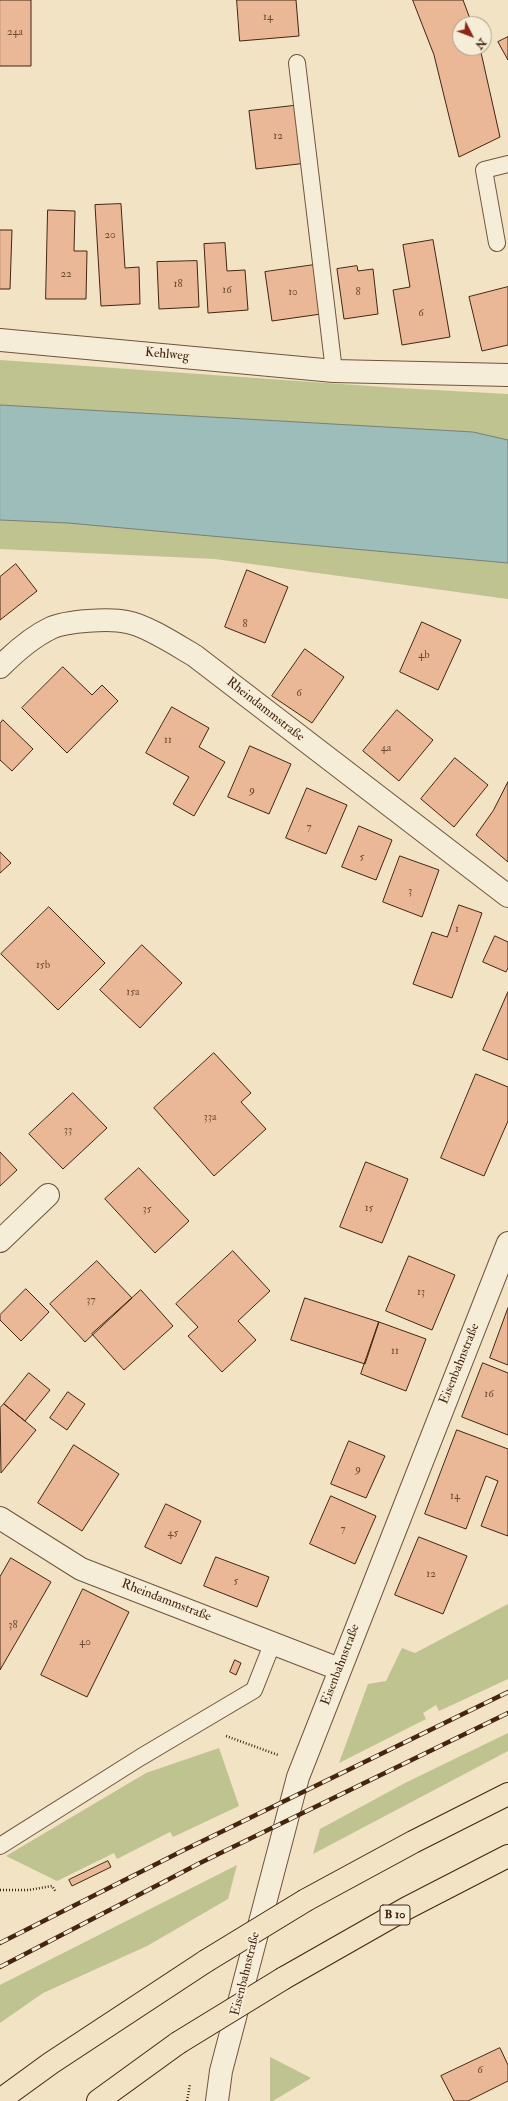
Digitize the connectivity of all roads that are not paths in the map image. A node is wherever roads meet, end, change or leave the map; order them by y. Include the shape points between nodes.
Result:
1 (297, 63) dead end
2 (508, 164) edge
3 (497, 243) dead end
4 (0, 340) edge
5 (334, 371) junction
6 (508, 375) edge
7 (0, 667) edge
8 (508, 896) edge
9 (48, 1195) dead end
10 (0, 1241) edge
11 (508, 1243) edge
12 (0, 1518) edge
13 (273, 1642) junction
14 (339, 1669) junction
15 (508, 1794) edge
16 (0, 1846) edge
17 (508, 1856) edge
18 (0, 2100) edge
19 (98, 2101) edge
20 (217, 2101) edge

1 - 5 lane
2 - 3 lane via 484,170
4 - 5 street, Kehlweg
5 - 6 street, Kehlweg
7 - 8 street, Rheindammstraße via 18,649 52,627 90,620 127,622 161,637 195,656
9 - 10 street
11 - 14 street, Eisenbahnstraße
12 - 13 street, Rheindammstraße via 81,1569
13 - 14 street, Rheindammstraße
13 - 16 lane via 254,1690
14 - 20 street, Eisenbahnstraße via 298,1777 225,2056
15 - 18 highway, bridge via 306,1900 206,1961 51,2063
17 - 19 highway, B 10, bridge via 407,1908 284,1978 178,2043

